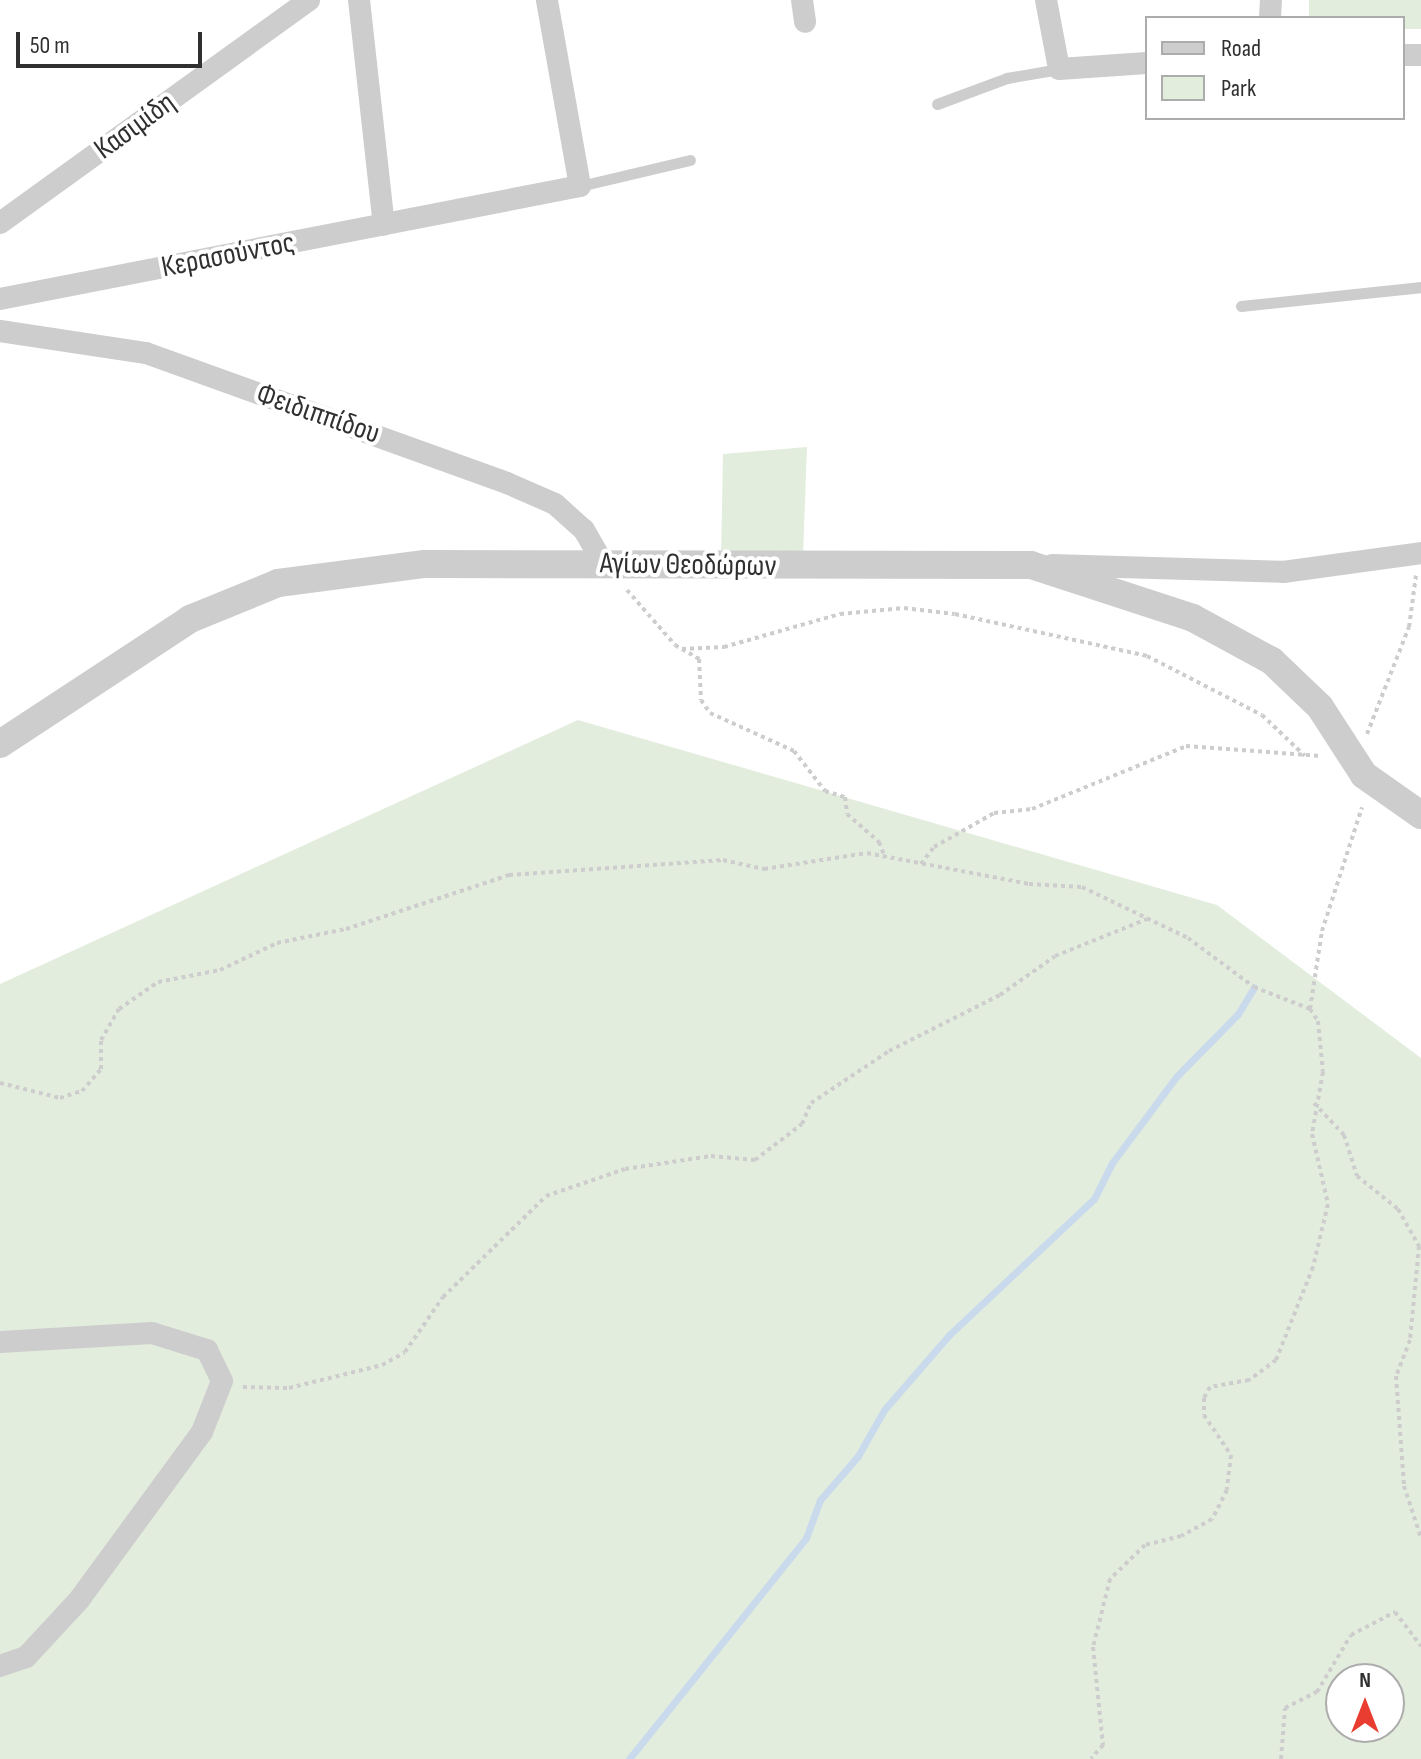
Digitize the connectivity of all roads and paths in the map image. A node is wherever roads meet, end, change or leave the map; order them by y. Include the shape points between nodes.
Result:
1 (309, 0) edge
2 (359, 0) edge
3 (547, 0) edge
4 (1046, 0) edge
5 (1145, 63) edge
6 (1059, 69) junction
7 (937, 104) dead end
8 (690, 160) dead end
9 (580, 186) junction
10 (0, 223) edge
11 (384, 225) junction
12 (1421, 287) edge
13 (0, 299) edge
14 (1241, 306) dead end
15 (0, 331) edge
16 (1421, 548) edge
17 (608, 563) junction
18 (1031, 565) junction
19 (682, 649) junction
20 (0, 744) edge
21 (1348, 751) junction
22 (1308, 758) junction
23 (1372, 781) junction
24 (1421, 815) edge
25 (885, 858) junction
26 (921, 864) junction
27 (1149, 919) junction
28 (1310, 1009) junction
29 (0, 1083) edge
30 (1314, 1103) junction
31 (0, 1342) edge
32 (222, 1381) junction
33 (1421, 1538) edge
34 (1421, 1646) edge
35 (0, 1666) edge
36 (1091, 1759) edge
37 (1281, 1759) edge

1 - 10 street, Κασιμίδη
2 - 11 street
3 - 9 street
4 - 6 street
5 - 6 street
6 - 7 lane via 1007,78
8 - 9 lane
9 - 11 street, Κερασούντος
11 - 13 street, Κερασούντος
12 - 14 lane
15 - 17 street, Φειδιππίδου via 146,353 492,477 555,504 584,530
16 - 18 street, Αγίων Θεοδώρων via 1283,572
16 - 21 path via 1409,627 1387,692 1367,734
17 - 18 street, Αγίων Θεοδώρων
17 - 19 path via 632,599
17 - 20 street, Αγίων Θεοδώρων via 425,564 278,583 190,619
18 - 21 street via 1193,618 1272,661 1320,707
19 - 22 path via 724,647 840,614 904,608 955,614 1147,656 1165,671 1204,683 1262,715
19 - 25 path via 699,659 701,700 710,713 794,751 825,791 845,797 847,814 879,842
21 - 22 path
21 - 23 street
22 - 26 path via 1255,748 1186,746 1032,809 994,813 934,847
23 - 24 street
23 - 28 path via 1322,931
25 - 26 path
25 - 29 path via 867,853 764,869 723,860 509,875 346,929 277,943 220,970 149,987 111,1018 101,1040 101,1069 82,1091 60,1098
26 - 27 path via 1082,887
27 - 28 path via 1201,946 1254,987
27 - 32 path via 1055,956 1000,995 889,1051 811,1103 802,1124 755,1160 711,1156 625,1169 546,1196 443,1297 405,1352 382,1365 289,1388
28 - 30 path via 1318,1021 1323,1064
30 - 33 path via 1344,1135 1357,1176 1398,1209 1419,1246 1410,1340 1396,1376 1404,1486
30 - 36 path via 1312,1134 1328,1204 1313,1267 1276,1360 1249,1380 1210,1387 1204,1398 1204,1415 1231,1455 1227,1490 1212,1519 1181,1536 1145,1545 1110,1579 1093,1647 1103,1745
31 - 32 street via 152,1333 207,1350
32 - 35 street via 202,1432 79,1600 26,1657
34 - 37 path via 1395,1612 1351,1635 1317,1692 1285,1708

